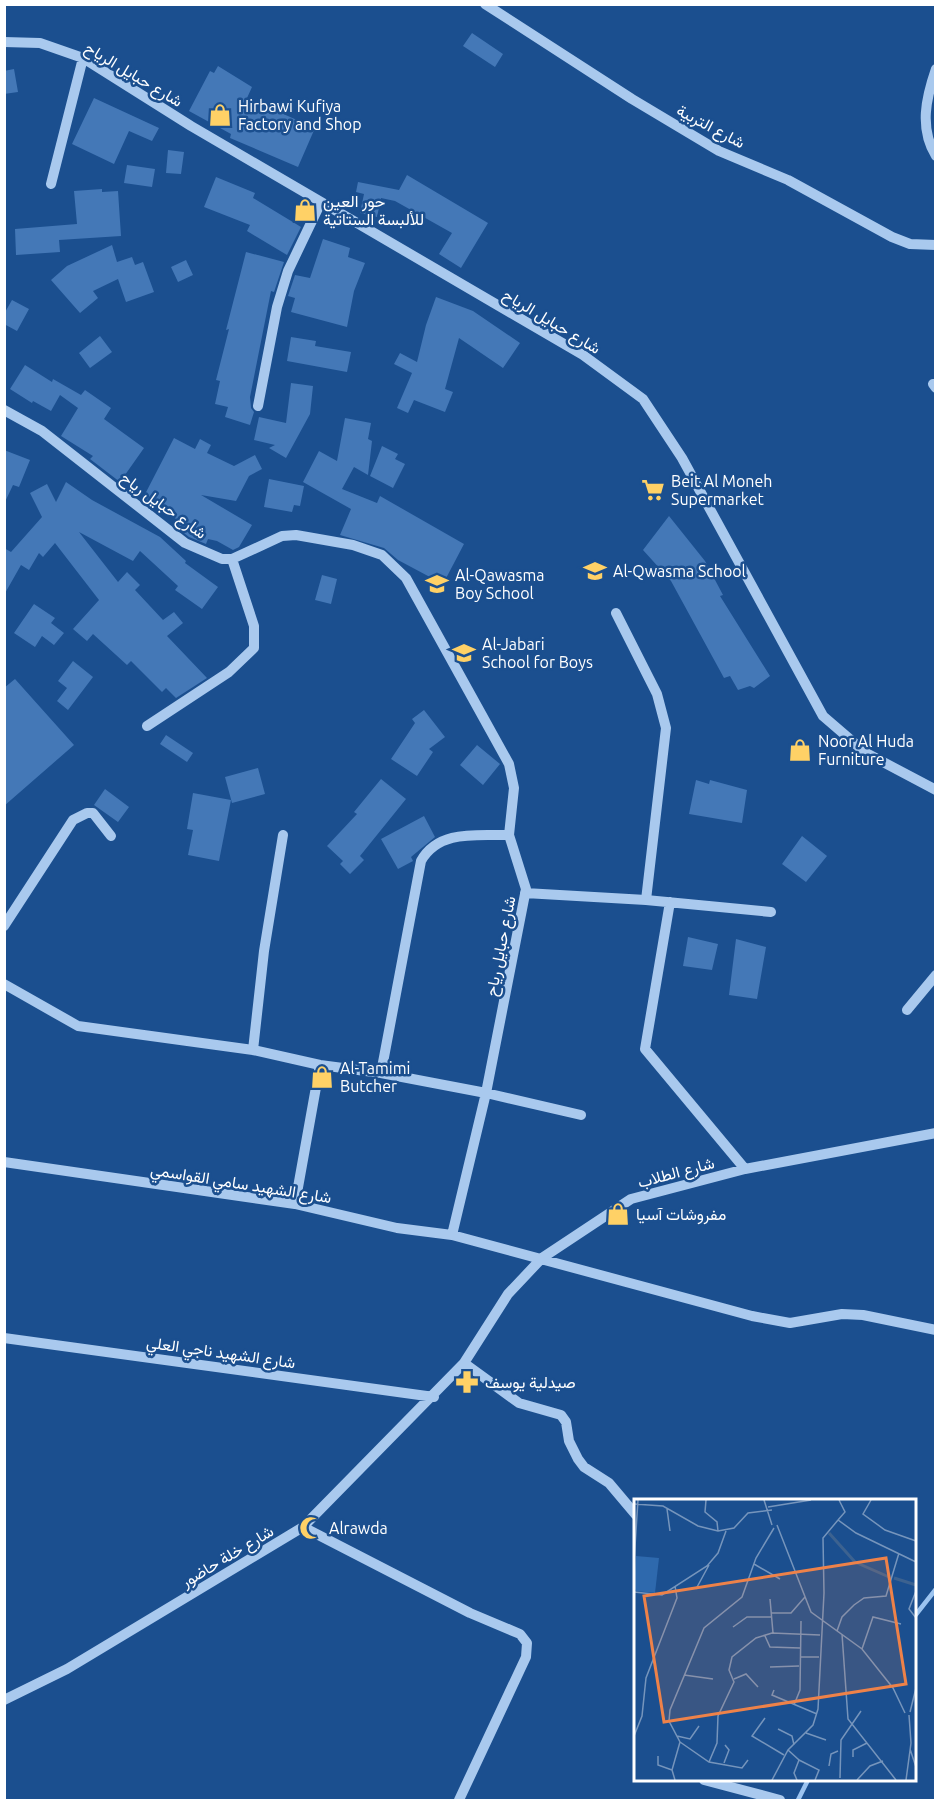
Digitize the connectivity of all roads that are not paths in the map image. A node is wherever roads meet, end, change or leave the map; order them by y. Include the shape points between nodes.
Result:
1 (485, 4) edge
2 (4, 42) edge
3 (82, 58) junction
4 (936, 69) edge
5 (936, 156) edge
6 (51, 184) dead end
7 (321, 202) junction
8 (936, 245) edge
9 (258, 406) dead end
10 (4, 410) edge
11 (232, 559) junction
12 (616, 613) dead end
13 (147, 726) dead end
14 (936, 790) edge
15 (283, 835) dead end
16 (510, 835) junction
17 (111, 836) dead end
18 (525, 893) junction
19 (645, 900) junction
20 (670, 902) junction
21 (771, 912) dead end
22 (4, 926) edge
23 (936, 975) edge
24 (4, 984) edge
25 (907, 1010) dead end
26 (253, 1050) junction
27 (320, 1065) junction
28 (381, 1073) junction
29 (486, 1093) junction
30 (581, 1114) dead end
31 (936, 1133) edge
32 (4, 1162) edge
33 (745, 1169) junction
34 (295, 1203) junction
35 (452, 1235) junction
36 (542, 1258) junction
37 (936, 1330) edge
38 (4, 1338) edge
39 (464, 1363) junction
40 (434, 1397) junction
41 (634, 1513) edge
42 (303, 1527) junction
43 (4, 1700) edge
44 (711, 1781) edge
45 (459, 1800) edge
46 (780, 1800) edge

1 - 8 street, شارع التربية via 719,151 788,180 892,237 910,244
2 - 3 street, شارع حبايل الرياح via 40,43
3 - 6 street
3 - 7 street, شارع حبايل الرياح
4 - 5 street via 928,90 925,117
7 - 9 street via 276,307
7 - 14 street, شارع حبايل الرياح via 583,355 643,399 682,458 823,716 866,753
10 - 11 street, شارع حبايل رياح via 42,431 185,543 222,559
11 - 13 street via 254,626 254,648 229,672
11 - 16 street, شارع حبايل رياح via 269,540 296,535 372,550 399,569 505,752 514,788
12 - 19 street via 657,694 666,728
15 - 26 street
16 - 18 street, شارع حبايل رياح
16 - 28 street via 453,837 437,843 425,854 418,870
17 - 22 street via 93,813 73,820
18 - 19 street
18 - 29 street, شارع حبايل رياح
19 - 20 street
20 - 21 street
20 - 33 street via 645,1048
23 - 25 street
24 - 26 street via 78,1026
26 - 27 street
27 - 28 street
27 - 34 street
28 - 29 street
29 - 30 street
29 - 35 street, شارع حبايل رياح
31 - 33 street, شارع الطلاب
32 - 34 street, شارع الشهيد سامي القواسمي
33 - 36 street, شارع الطلاب via 631,1199
34 - 35 street, شارع الشهيد سامي القواسمي via 397,1228
35 - 36 street, شارع الشهيد سامي القواسمي
36 - 37 street, شارع الشهيد سامي القواسمي via 762,1318 790,1323 842,1314 863,1315
36 - 39 street, شارع الطلاب via 508,1294
38 - 40 street, شارع الشهيد ناجي العلي
39 - 40 street, شارع الطلاب
39 - 41 street via 519,1403 561,1415 578,1459 609,1483
40 - 42 street, شارع خلة حاضور
42 - 43 street, شارع خلة حاضور via 67,1669
42 - 45 street via 526,1640 527,1655
44 - 46 street

